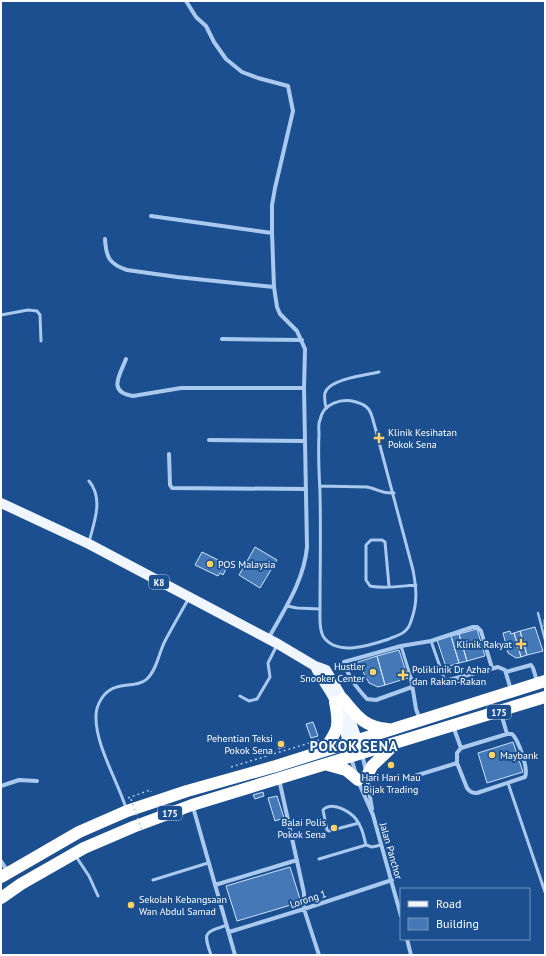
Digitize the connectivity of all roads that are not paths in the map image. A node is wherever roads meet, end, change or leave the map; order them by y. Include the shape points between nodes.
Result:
1 (186, 1) edge
2 (151, 216) dead end
3 (272, 233) junction
4 (105, 239) dead end
5 (274, 287) junction
6 (1, 315) edge
7 (222, 338) dead end
8 (302, 340) junction
9 (41, 341) dead end
10 (126, 359) dead end
11 (379, 372) dead end
12 (304, 388) junction
13 (326, 408) junction
14 (209, 440) dead end
15 (305, 440) junction
16 (169, 454) dead end
17 (89, 481) dead end
18 (320, 486) junction
19 (306, 489) junction
20 (394, 493) junction
21 (1, 503) edge
22 (89, 544) junction
23 (416, 585) junction
24 (389, 586) junction
25 (190, 598) junction
26 (286, 606) junction
27 (320, 609) junction
28 (545, 620) edge
29 (545, 626) edge
30 (268, 639) junction
31 (431, 641) junction
32 (278, 644) junction
33 (401, 646) junction
34 (492, 668) junction
35 (506, 672) junction
36 (411, 678) joint
37 (445, 681) joint
38 (541, 683) edge
39 (412, 687) junction
40 (512, 692) junction
41 (240, 696) dead end
42 (545, 697) edge
43 (339, 700) junction
44 (500, 711) junction
45 (420, 721) junction
46 (453, 726) junction
47 (392, 729) junction
48 (507, 734) junction
49 (353, 741) junction
50 (396, 743) junction
51 (461, 748) junction
52 (323, 751) junction
53 (356, 756) junction
54 (457, 763) junction
55 (326, 764) junction
56 (363, 778) junction
57 (279, 779) junction
58 (405, 779) dead end
59 (37, 781) dead end
60 (508, 783) junction
61 (1, 786) edge
62 (192, 805) junction
63 (125, 806) junction
64 (372, 815) junction
65 (359, 823) junction
66 (366, 845) junction
67 (381, 845) junction
68 (74, 854) junction
69 (319, 859) dead end
70 (297, 860) junction
71 (1, 861) edge
72 (208, 863) junction
73 (4, 874) edge
74 (153, 880) dead end
75 (392, 880) junction
76 (215, 886) junction
77 (545, 892) edge
78 (98, 896) dead end
79 (1, 898) edge
80 (304, 909) junction
81 (400, 912) edge
82 (227, 925) junction
83 (229, 932) junction
84 (407, 940) edge
85 (211, 955) edge
86 (235, 955) edge
87 (319, 955) edge
88 (411, 955) edge

1 - 3 street via 196,17 206,26 226,59 242,72 288,86 293,111 272,205
2 - 3 street
3 - 5 street
4 - 5 street via 109,259 127,270
5 - 8 street via 280,314
6 - 9 lane via 28,310 38,311
7 - 8 street
8 - 12 street via 305,349
10 - 12 street via 116,382 118,389 125,395 181,388
11 - 13 lane via 329,386 325,392
12 - 15 street
13 - 18 lane via 320,420 318,442
13 - 20 lane via 342,400 367,406 371,412
14 - 15 street
15 - 19 street
16 - 19 street via 172,488
17 - 22 lane via 94,487 97,501
18 - 20 lane via 367,487 382,493
18 - 27 lane
19 - 26 street via 306,558 297,585
20 - 23 lane
21 - 22 main road, K8
22 - 25 main road, K8
23 - 24 lane
23 - 27 lane via 415,610 407,629 402,634 369,645 349,648 336,646 327,641 321,629
24 - 24 lane via 374,587 366,580 366,545 371,540 385,542
25 - 30 main road, K8
25 - 63 lane via 147,680 110,690 98,706 97,728
26 - 27 lane
26 - 30 street
28 - 29 lane
30 - 32 main road, K8
31 - 33 street
31 - 34 street via 477,627 481,631
31 - 37 lane
32 - 41 lane via 268,663 270,677 257,699 249,701
32 - 43 main road, K8 via 326,670
33 - 36 lane
33 - 39 street via 344,662 357,688 367,699
34 - 35 street via 502,668
34 - 37 street
35 - 38 street via 530,665
35 - 40 street
36 - 39 street
38 - 40 highway, 175
39 - 45 street
40 - 45 highway, 175
42 - 44 highway, 175
43 - 47 highway via 361,721 375,727
43 - 49 main road, K8
43 - 52 highway via 336,732
44 - 46 highway, 175
44 - 48 street
45 - 47 highway, 175
46 - 50 highway, 175
46 - 51 street
47 - 49 highway, 175
48 - 51 street
48 - 60 street via 512,734 517,741 527,774
49 - 52 highway, 175
49 - 53 main road, K8
50 - 53 highway, 175
50 - 56 highway
51 - 54 street via 457,753
52 - 63 highway, 175 via 187,792
53 - 55 highway, 175
53 - 56 street
53 - 56 street
54 - 58 street
54 - 60 street via 467,788 473,793
55 - 56 highway
55 - 57 highway, 175
56 - 64 street
56 - 64 street
57 - 62 highway, 175
57 - 70 street
59 - 61 street via 19,780
60 - 77 lane
62 - 68 highway, 175 via 133,827
62 - 72 street
63 - 73 highway, 175
64 - 67 street, Jalan Panchor
65 - 65 lane via 337,806 332,805 323,810 329,831
65 - 66 lane
66 - 67 lane
66 - 69 lane
67 - 75 street, Jalan Panchor
68 - 78 lane via 87,872
68 - 79 highway, 175
70 - 76 street
70 - 80 street via 304,893
71 - 73 street
72 - 74 lane
72 - 76 street
75 - 80 street, Lorong 1
75 - 81 street, Jalan Panchor
76 - 82 street
80 - 83 street, Lorong 1
80 - 87 street
82 - 83 street
82 - 85 lane via 207,935
83 - 86 street
84 - 88 street

